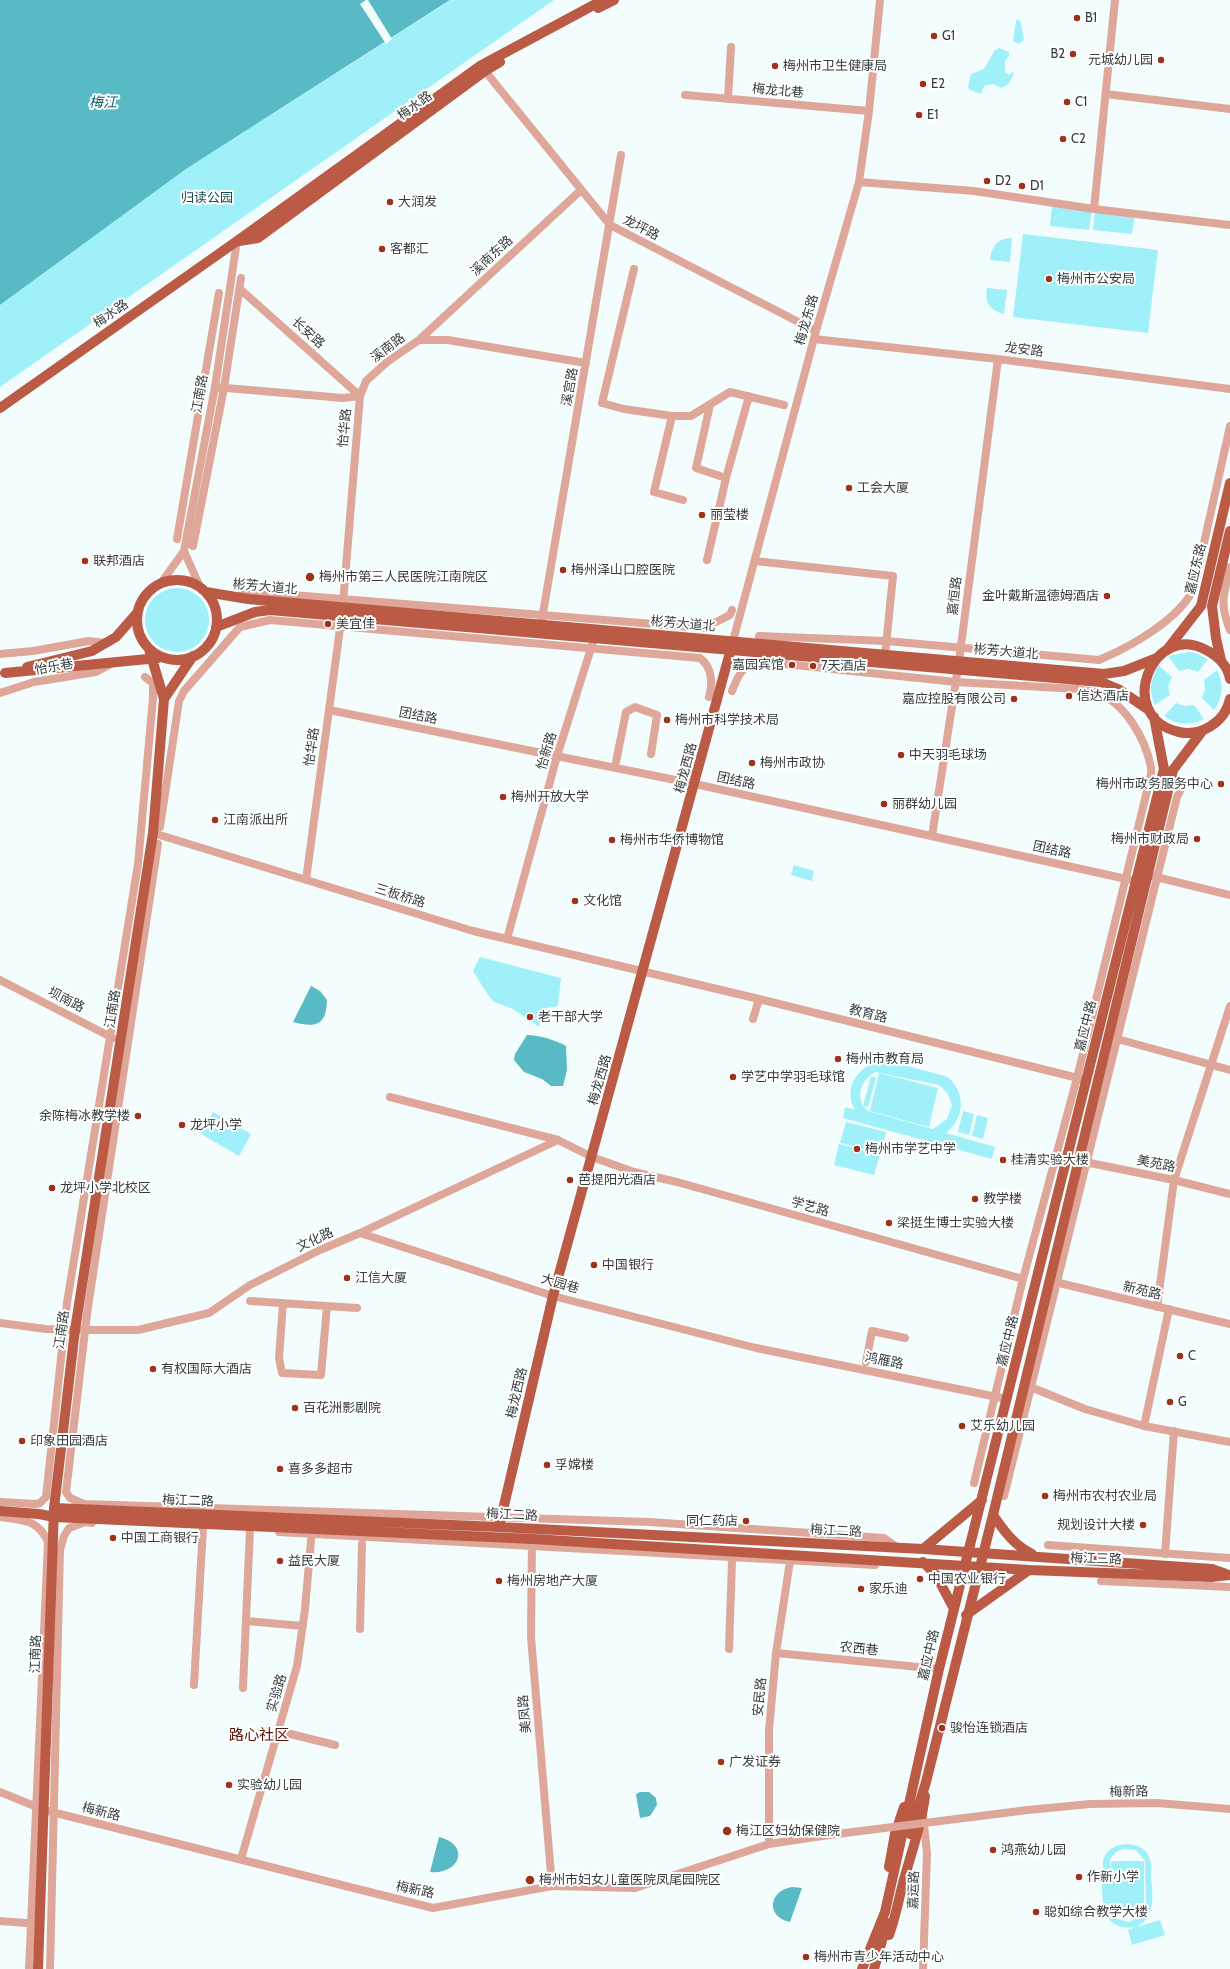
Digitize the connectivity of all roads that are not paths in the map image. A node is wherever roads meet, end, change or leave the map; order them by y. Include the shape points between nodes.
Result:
1 (603, 0) edge
2 (614, 0) edge
3 (880, 0) edge
4 (1115, 0) edge
5 (731, 47) dead end
6 (485, 71) junction
7 (1106, 94) junction
8 (685, 96) dead end
9 (728, 98) junction
10 (1230, 110) edge
11 (870, 111) junction
12 (621, 155) dead end
13 (859, 182) junction
14 (581, 190) junction
15 (1094, 209) junction
16 (610, 225) junction
17 (1230, 225) edge
18 (237, 241) junction
19 (634, 269) dead end
20 (241, 278) dead end
21 (240, 288) junction
22 (219, 292) dead end
23 (815, 335) junction
24 (419, 340) junction
25 (998, 359) junction
26 (586, 363) junction
27 (215, 387) junction
28 (224, 388) junction
29 (1230, 389) edge
30 (360, 396) junction
31 (749, 396) junction
32 (710, 405) junction
33 (784, 405) dead end
34 (0, 408) edge
35 (672, 416) junction
36 (1230, 426) edge
37 (726, 478) junction
38 (1230, 483) edge
39 (683, 500) dead end
40 (1230, 531) edge
41 (177, 539) dead end
42 (193, 546) dead end
43 (184, 551) junction
44 (707, 560) dead end
45 (755, 560) junction
46 (1230, 567) edge
47 (161, 583) junction
48 (203, 590) junction
49 (242, 591) dead end
50 (732, 610) dead end
51 (342, 612) junction
52 (137, 613) junction
53 (542, 620) junction
54 (216, 627) junction
55 (1230, 630) edge
56 (759, 636) dead end
57 (886, 642) junction
58 (593, 643) junction
59 (106, 644) junction
60 (732, 646) junction
61 (960, 647) junction
62 (1166, 651) junction
63 (0, 654) edge
64 (151, 654) junction
65 (885, 655) junction
66 (193, 656) junction
67 (1156, 658) junction
68 (112, 663) junction
69 (958, 666) junction
70 (1225, 666) edge
71 (2, 673) edge
72 (145, 677) dead end
73 (1230, 679) edge
74 (956, 682) junction
75 (732, 691) dead end
76 (0, 693) edge
77 (709, 697) dead end
78 (164, 699) junction
79 (1230, 699) edge
80 (329, 710) junction
81 (1152, 713) junction
82 (1226, 715) edge
83 (1203, 730) junction
84 (650, 754) dead end
85 (557, 756) junction
86 (616, 762) dead end
87 (695, 784) junction
88 (1183, 785) dead end
89 (157, 830) junction
90 (932, 836) junction
91 (158, 844) dead end
92 (1147, 875) junction
93 (306, 880) junction
94 (1131, 880) junction
95 (1230, 895) edge
96 (508, 939) junction
97 (643, 972) junction
98 (0, 980) edge
99 (759, 999) junction
100 (1230, 1006) edge
101 (753, 1019) dead end
102 (110, 1036) junction
103 (1121, 1040) dead end
104 (121, 1042) junction
105 (1210, 1064) junction
106 (1230, 1070) edge
107 (1082, 1079) junction
108 (390, 1097) dead end
109 (558, 1140) junction
110 (592, 1157) junction
111 (1082, 1161) junction
112 (1174, 1180) junction
113 (1230, 1194) edge
114 (360, 1233) junction
115 (1023, 1279) junction
116 (1052, 1282) junction
117 (553, 1296) junction
118 (250, 1301) dead end
119 (283, 1303) junction
120 (327, 1306) junction
121 (1157, 1307) junction
122 (357, 1308) dead end
123 (1169, 1310) junction
124 (0, 1323) edge
125 (1230, 1324) edge
126 (64, 1330) junction
127 (75, 1330) junction
128 (85, 1330) junction
129 (905, 1338) dead end
130 (756, 1348) joint
131 (866, 1362) dead end
132 (1033, 1388) dead end
133 (995, 1397) junction
134 (1007, 1399) junction
135 (1144, 1426) junction
136 (1174, 1431) junction
137 (1230, 1442) edge
138 (974, 1483) dead end
139 (1004, 1496) dead end
140 (982, 1500) junction
141 (0, 1502) edge
142 (0, 1511) edge
143 (54, 1513) junction
144 (992, 1515) junction
145 (0, 1517) edge
146 (500, 1522) junction
147 (203, 1527) dead end
148 (250, 1529) dead end
149 (312, 1529) junction
150 (532, 1538) junction
151 (362, 1544) dead end
152 (1048, 1545) dead end
153 (923, 1549) junction
154 (969, 1552) junction
155 (983, 1553) junction
156 (1165, 1554) junction
157 (1037, 1556) junction
158 (792, 1558) junction
159 (1230, 1558) edge
160 (732, 1561) dead end
161 (923, 1562) junction
162 (965, 1565) junction
163 (979, 1566) junction
164 (1029, 1570) junction
165 (1228, 1574) edge
166 (1101, 1581) dead end
167 (1230, 1587) edge
168 (954, 1609) junction
169 (966, 1615) junction
170 (246, 1621) junction
171 (303, 1626) junction
172 (360, 1629) dead end
173 (729, 1649) dead end
174 (776, 1653) junction
175 (939, 1669) junction
176 (194, 1685) dead end
177 (243, 1688) dead end
178 (278, 1732) junction
179 (335, 1745) dead end
180 (926, 1782) junction
181 (0, 1792) edge
182 (1230, 1809) edge
183 (44, 1810) junction
184 (923, 1813) junction
185 (770, 1844) junction
186 (241, 1859) junction
187 (552, 1886) junction
188 (0, 1922) edge
189 (26, 1923) dead end
190 (29, 1969) edge
191 (38, 1969) edge
192 (50, 1969) edge
193 (862, 1969) edge
194 (874, 1969) edge
195 (923, 1969) edge

1 - 18 main road, 梅水路 via 480,66
2 - 6 main road, 梅水路
3 - 11 street, 梅龙东路
4 - 7 street
5 - 9 street
6 - 14 street, 龙坪路
6 - 18 main road, 梅水路 via 258,238
7 - 10 street
7 - 15 street
8 - 9 street, 梅龙北巷
9 - 11 street, 梅龙北巷
11 - 13 street, 梅龙东路
12 - 16 street, 溪宫路
13 - 15 street via 974,191
13 - 23 street, 梅龙东路
14 - 16 street, 龙坪路
14 - 24 street, 溪南东路
15 - 17 street
16 - 23 street, 龙坪路
16 - 26 street, 溪宫路
18 - 27 street, 江南路
18 - 34 main road, 梅水路
19 - 35 street via 602,402 624,409
20 - 21 street
21 - 28 street
21 - 30 street, 长安路
22 - 41 street
23 - 25 street, 龙安路
23 - 45 street, 梅龙东路
24 - 26 street, 溪南路 via 448,340
24 - 30 street, 溪南路 via 387,362 366,381
25 - 29 street, 龙安路
25 - 61 street, 嘉恒路
26 - 53 street, 溪宫路
27 - 28 street
27 - 43 street, 江南路
28 - 30 street via 343,398
28 - 42 street
30 - 51 street, 怡华路
31 - 32 street via 730,392
31 - 33 street
31 - 37 street
32 - 35 street via 691,416
32 - 37 street via 696,468
35 - 39 street via 654,492
36 - 61 street via 1194,588 1189,599 1163,623 1119,651 1099,660
37 - 44 street
38 - 62 main road, 嘉应东路 via 1201,606
40 - 70 main road, 嘉应东路 via 1212,606 1216,638
43 - 47 street, 江南路
43 - 48 street
45 - 57 street via 894,576
45 - 60 street, 梅龙东路
46 - 55 street via 1222,603 1224,618
47 - 48 main road via 177,580 192,583
47 - 52 main road via 148,592
48 - 51 main road, 彬芳大道北
48 - 54 main road via 214,605
49 - 51 street
50 - 53 street via 730,615 704,628
51 - 53 main road, 彬芳大道北
51 - 54 main road, 彬芳大道北 via 270,610 255,612
51 - 58 main road, 彬芳大道北
51 - 80 street, 怡华路
51 - 89 street via 270,620 240,627 184,691 179,701
52 - 59 main road via 116,637
52 - 64 main road via 139,633
53 - 60 main road, 彬芳大道北
54 - 66 main road via 210,642
56 - 57 street
57 - 61 street
57 - 65 street
58 - 60 main road, 彬芳大道北
58 - 77 street via 700,658 707,663 711,679
58 - 85 street, 怡新路
59 - 63 street via 89,641
59 - 71 main road via 92,651
60 - 65 main road, 彬芳大道北
60 - 69 main road, 彬芳大道北
60 - 87 main road, 梅龙西路
61 - 69 street, 嘉恒路
62 - 67 main road
62 - 70 main road via 1181,646 1198,646 1210,652
64 - 66 main road via 178,660
64 - 68 main road
64 - 78 main road, 江南路
65 - 69 main road, 彬芳大道北
66 - 78 main road, 江南路
67 - 69 main road, 彬芳大道北 via 1124,671 1104,674
67 - 81 main road, 嘉应中路 via 1148,671 1144,687 1146,703
68 - 71 main road
68 - 76 street, 怡乐巷 via 96,672 34,682
69 - 74 street, 嘉恒路
69 - 81 main road, 彬芳大道北 via 1101,682 1118,688
70 - 73 main road, 嘉应东路
72 - 102 street via 153,683 153,698 138,856
74 - 75 street via 756,661 748,664
74 - 90 street, 嘉恒路
74 - 94 street via 1083,690 1096,693 1113,703 1128,718 1140,736 1151,768
78 - 89 main road, 江南路
79 - 82 main road
80 - 85 street, 团结路
80 - 93 street, 怡华路
81 - 83 main road, 彬芳大道北 via 1166,727 1180,732
81 - 94 main road, 嘉应中路 via 1164,769
82 - 83 main road
83 - 92 main road, 嘉应中路 via 1173,770
84 - 86 street via 657,715 635,707 626,712
85 - 87 street, 团结路
85 - 96 street, 怡新路
87 - 90 street, 团结路
87 - 97 main road, 梅龙西路
88 - 111 street via 1177,797
89 - 93 street, 三板桥路
89 - 104 main road, 江南路
90 - 94 street, 团结路
91 - 128 street
92 - 95 street
92 - 111 main road, 嘉应中路
93 - 96 street, 三板桥路 via 473,931
94 - 107 main road, 嘉应中路
96 - 97 street, 三板桥路
97 - 99 street, 教育路
97 - 110 main road, 梅龙西路
98 - 102 street, 坝南路
99 - 101 street
99 - 107 street, 教育路
100 - 105 street
102 - 104 street, 坝南路
102 - 126 street
103 - 105 street
104 - 127 main road, 江南路
105 - 106 street
105 - 112 street
107 - 115 street
107 - 134 main road, 嘉应中路
108 - 109 street, 学艺路
109 - 110 street, 学艺路
109 - 114 street, 文化路
110 - 115 street, 学艺路 via 634,1172
110 - 117 main road, 梅龙西路
111 - 112 street, 美苑路
111 - 116 main road, 嘉应中路
112 - 113 street, 美苑路
112 - 121 street
114 - 117 street, 大园巷
114 - 128 street, 文化路 via 250,1285 209,1313 138,1330
115 - 133 street
116 - 121 street, 新苑路
116 - 139 street
116 - 144 main road, 嘉应中路
117 - 130 street, 大园巷
117 - 146 main road, 梅龙西路
118 - 119 street
119 - 120 street
119 - 120 street via 279,1358 282,1373 321,1375
120 - 122 street
121 - 123 street, 新苑路
123 - 125 street, 新苑路
123 - 135 street
124 - 126 street, 文化路
126 - 127 street, 文化路
126 - 141 street via 46,1497 36,1504
127 - 128 street, 文化路
127 - 143 main road, 江南路
128 - 146 street via 66,1492 70,1498 84,1504
129 - 131 street via 872,1331
130 - 133 street, 鸿雁路
132 - 135 street via 1085,1409
133 - 134 street, 鸿雁路
133 - 138 street
134 - 140 main road, 嘉应中路
135 - 136 street
136 - 137 street
136 - 156 street
140 - 153 main road
140 - 154 main road, 嘉应中路
142 - 143 main road
143 - 146 main road, 梅江二路
143 - 149 main road, 梅江二路
143 - 183 main road, 江南路
144 - 155 main road, 嘉应中路
144 - 157 main road via 1018,1547
145 - 190 street via 28,1521 43,1532 48,1542
146 - 153 main road, 梅江二路
147 - 176 street
148 - 170 street
149 - 150 main road, 梅江二路
149 - 171 street, 实验路
150 - 158 main road, 梅江二路
150 - 187 street, 美凤路 via 530,1637
151 - 172 street
152 - 156 street
153 - 154 main road, 梅江二路
154 - 155 main road, 梅江三路
154 - 162 main road, 嘉应中路
155 - 157 main road, 梅江三路
155 - 163 main road, 嘉应中路
156 - 159 street
157 - 165 main road, 梅江三路 via 1212,1568
158 - 161 main road, 梅江二路
158 - 174 street, 安民路
158 - 192 street via 85,1522 68,1528 60,1550
160 - 173 street
161 - 162 main road, 梅江二路
161 - 168 main road via 936,1575
162 - 163 main road, 梅江三路
162 - 168 main road, 嘉应中路
163 - 164 main road, 梅江三路
163 - 169 main road, 嘉应中路
164 - 165 main road, 梅江三路 via 1211,1577
164 - 169 main road
166 - 167 street
168 - 175 main road, 嘉应中路
169 - 180 main road, 嘉应中路
170 - 171 street
170 - 177 street
171 - 178 street, 实验路 via 297,1666
174 - 175 street, 农西巷
174 - 185 street, 安民路 via 769,1730
175 - 193 main road, 嘉应中路 via 913,1789 900,1815 871,1944
178 - 179 street
178 - 186 street, 实验路
180 - 184 main road
180 - 194 main road, 嘉应中路 via 917,1805
181 - 183 street, 梅新路
182 - 185 street, 梅新路, bridge via 1157,1803 1090,1804
183 - 186 street, 梅新路
183 - 191 main road, 江南路
184 - 194 main road via 906,1869 895,1920
184 - 195 street, 嘉运路 via 927,1853
185 - 187 street, 梅新路 via 635,1888
186 - 187 street, 梅新路 via 433,1908
188 - 189 street

